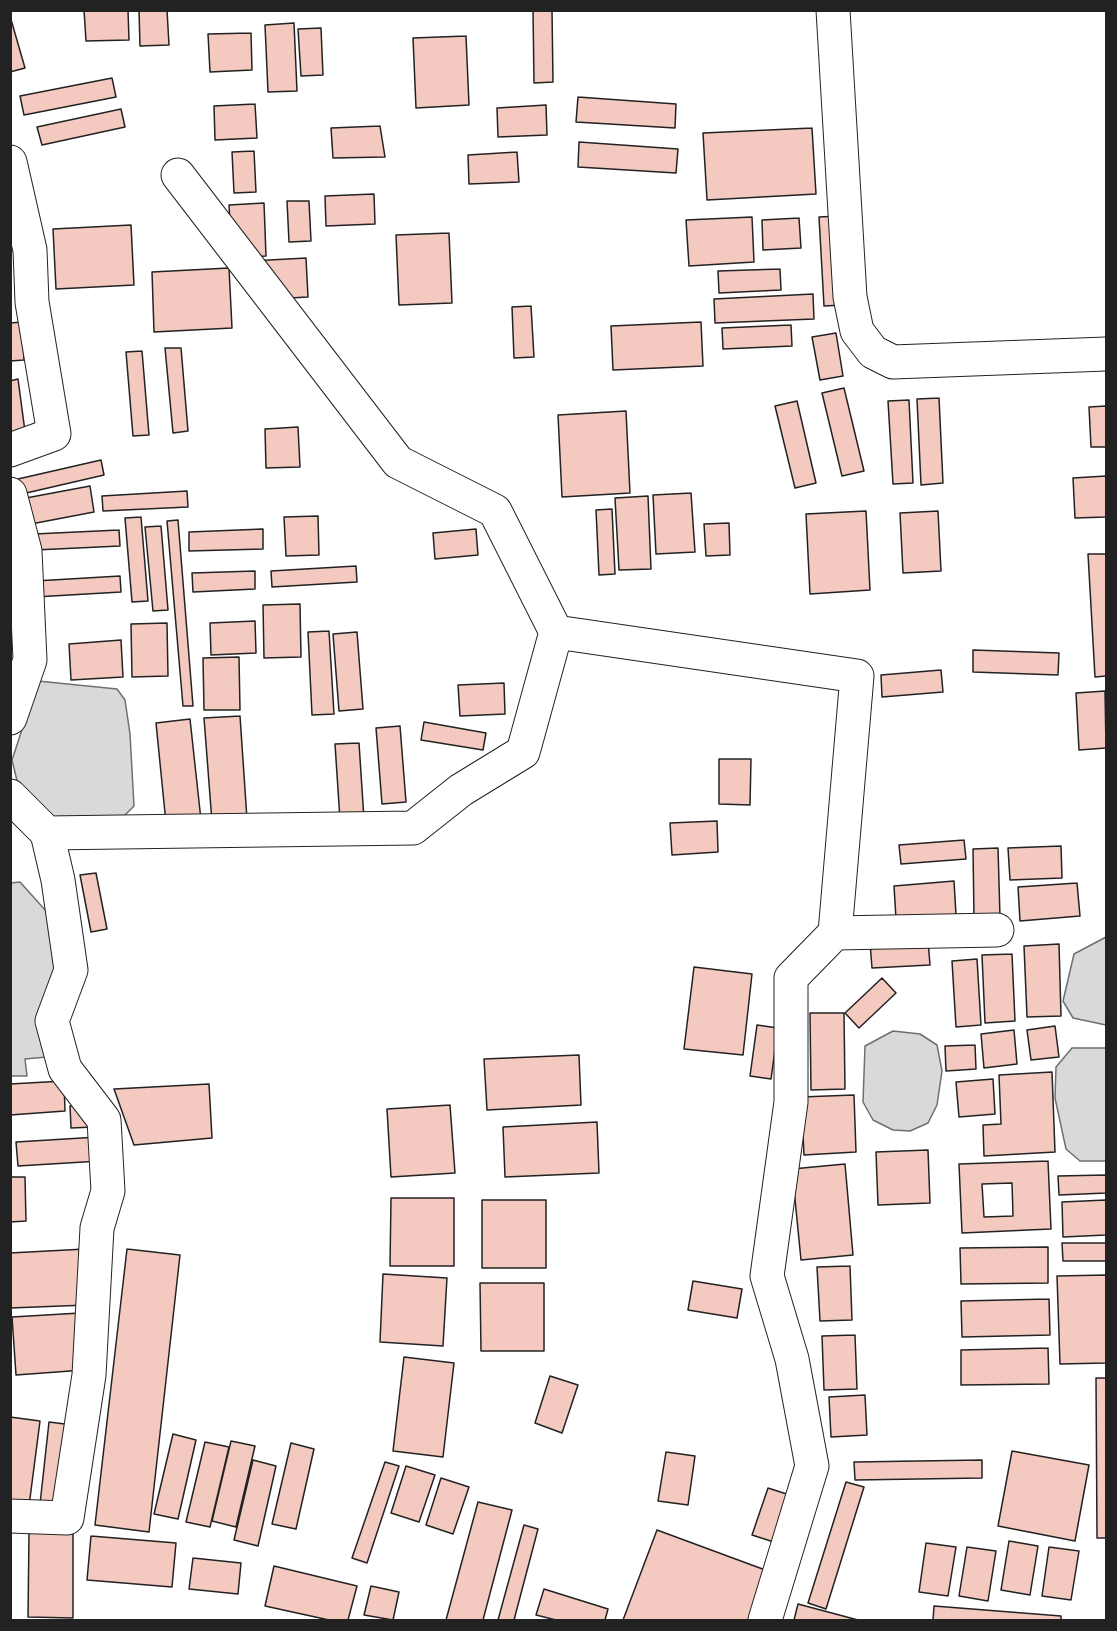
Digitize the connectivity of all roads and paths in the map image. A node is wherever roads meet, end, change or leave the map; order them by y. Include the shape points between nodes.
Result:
1 (833, 10) edge
2 (10, 162) edge
3 (178, 175) dead end
4 (1107, 354) edge
5 (10, 450) edge
6 (10, 494) edge
7 (556, 632) junction
8 (10, 718) edge
9 (10, 796) edge
10 (47, 833) junction
11 (997, 930) dead end
12 (836, 933) junction
13 (10, 1516) edge
14 (765, 1620) edge

1 - 4 street via 850,297 857,331 873,352 893,362
2 - 5 street via 30,250 32,302 54,434
3 - 7 street via 398,462 495,511
6 - 8 street via 25,551 30,660
7 - 10 street via 523,752 461,790 413,828
7 - 12 street via 857,676
9 - 10 street
10 - 13 street via 71,970 51,1021 65,1069 104,1120 108,1191 97,1228 89,1375 67,1518
11 - 12 street
12 - 14 street via 791,978 791,1102 767,1276 792,1359 812,1466

